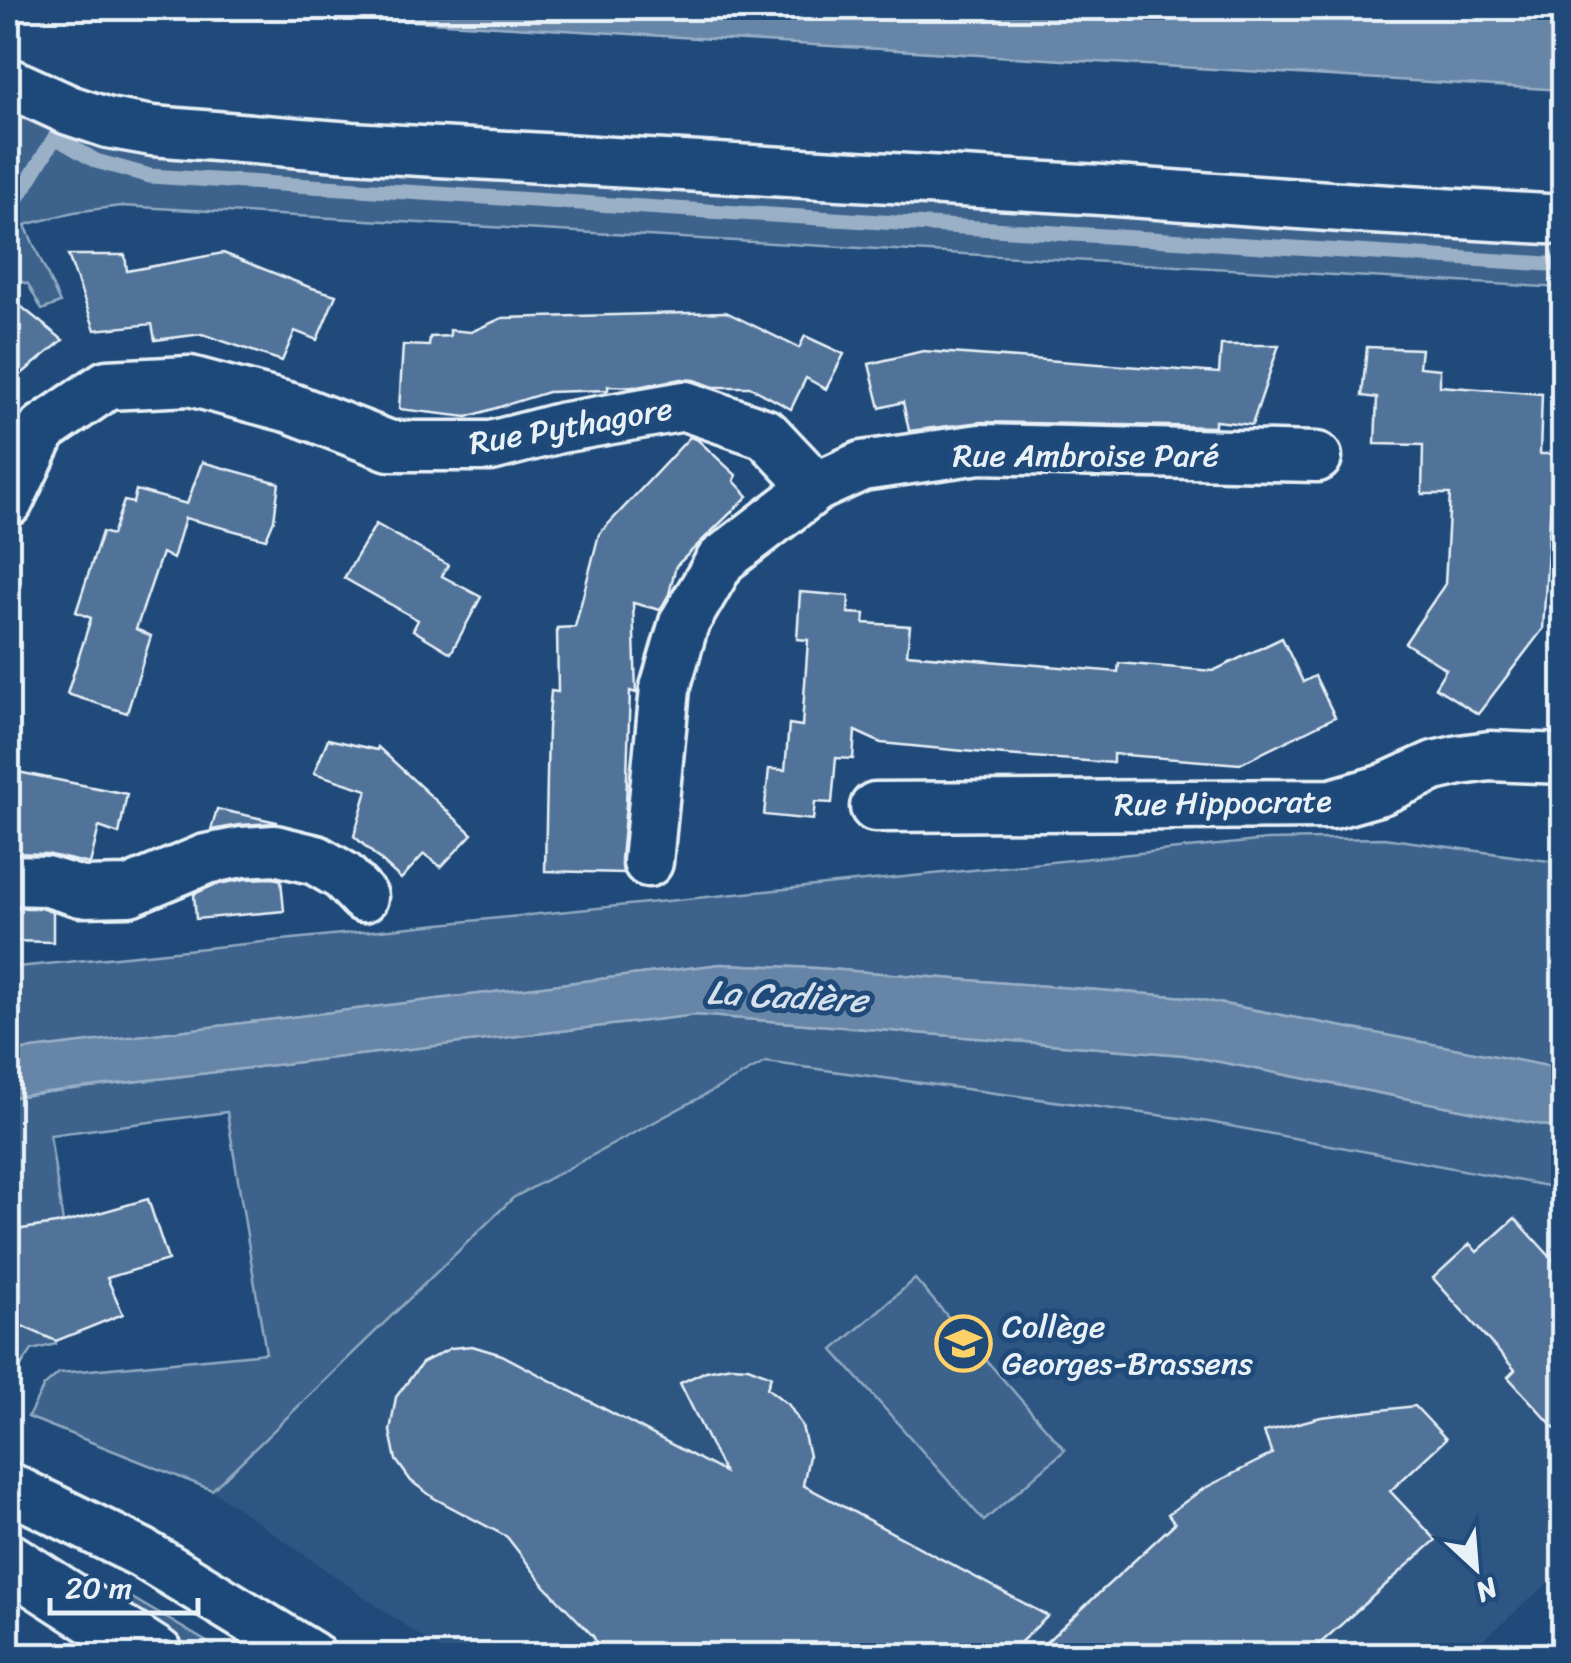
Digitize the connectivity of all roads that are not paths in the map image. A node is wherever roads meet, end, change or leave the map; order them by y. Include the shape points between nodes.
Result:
1 (8, 82) edge
2 (1564, 220) edge
3 (1316, 457) dead end
4 (816, 486) junction
5 (8, 502) edge
6 (1564, 759) edge
7 (875, 807) dead end
8 (648, 862) dead end
9 (8, 880) edge
10 (363, 896) dead end
11 (8, 1487) edge
12 (8, 1560) edge
13 (156, 1656) edge
14 (311, 1656) edge

1 - 2 street via 69,110 152,131
3 - 4 street, Rue Ambroise Paré via 980,449 862,466
4 - 5 street, Rue Pythagore via 766,434 685,406 490,446 390,446 290,408 190,381 107,385 43,429
4 - 8 street, Rue Ambroise Paré via 721,560 684,624 665,688
6 - 7 street, Rue Hippocrate via 1460,760 1332,804
9 - 10 street via 81,892 129,891 206,859 276,850 316,860
11 - 14 street via 142,1553
12 - 13 street

